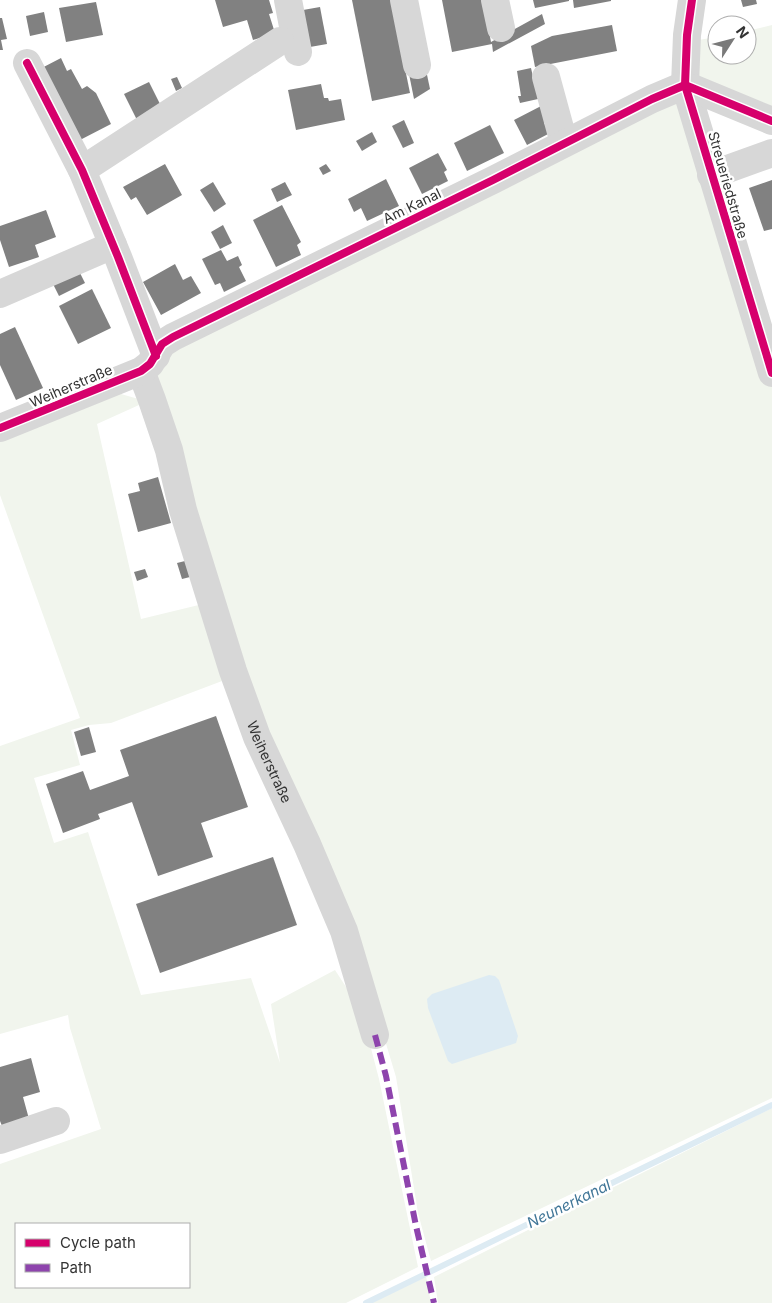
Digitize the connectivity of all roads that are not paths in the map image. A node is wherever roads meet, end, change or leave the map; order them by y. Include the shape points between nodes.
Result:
1 (288, 0) edge
2 (404, 0) edge
3 (495, 0) edge
4 (692, 0) edge
5 (501, 28) dead end
6 (26, 63) dead end
7 (417, 66) dead end
8 (546, 77) dead end
9 (685, 85) junction
10 (772, 121) edge
11 (564, 144) junction
12 (772, 153) edge
13 (82, 170) junction
14 (711, 175) junction
15 (114, 245) junction
16 (0, 294) edge
17 (149, 363) junction
18 (772, 373) edge
19 (0, 428) edge
20 (375, 1035) dead end
21 (56, 1121) dead end
22 (0, 1140) edge

1 - 13 street via 289,47
2 - 7 street
3 - 5 street
4 - 9 street, Streueriedstraße
6 - 13 street
8 - 11 street
9 - 10 street
9 - 11 street, Am Kanal
9 - 14 street, Streueriedstraße
11 - 17 street, Am Kanal via 172,337 162,344
12 - 14 street, Streueriedstraße
13 - 15 street
14 - 18 street, Streueriedstraße
15 - 16 street
15 - 17 street
17 - 19 street, Weiherstraße
17 - 20 street, Weiherstraße via 150,393 233,670 257,737 344,931
21 - 22 street

